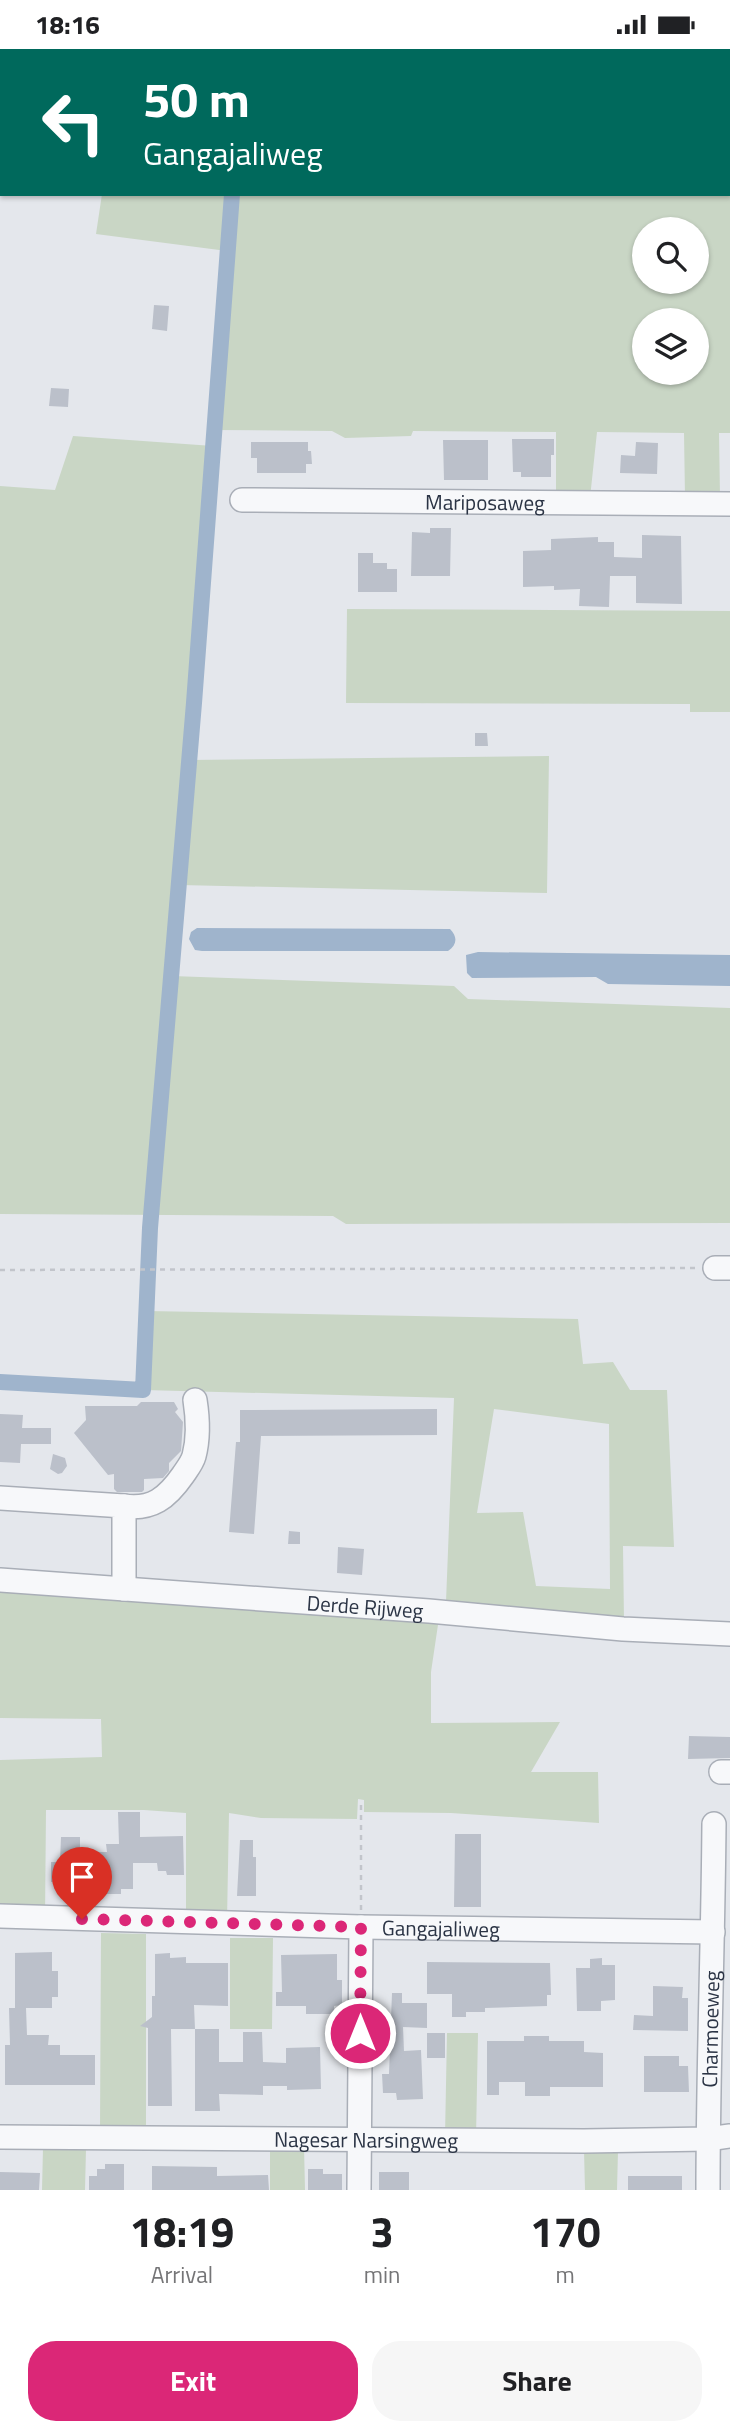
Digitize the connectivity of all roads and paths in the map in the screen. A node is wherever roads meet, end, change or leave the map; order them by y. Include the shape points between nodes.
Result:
1 (242, 500) dead end
2 (730, 505) edge
3 (723, 1268) edge
4 (0, 1270) edge
5 (195, 1400) dead end
6 (0, 1498) edge
7 (124, 1506) junction
8 (0, 1580) edge
9 (124, 1589) junction
10 (730, 1634) edge
11 (360, 1805) dead end
12 (714, 1824) dead end
13 (0, 1916) edge
14 (361, 1927) junction
15 (713, 1932) junction
16 (0, 2137) edge
17 (719, 2137) edge
18 (359, 2140) junction
19 (359, 2190) edge
20 (708, 2190) edge

1 - 2 street, Mariposaweg
3 - 4 path
5 - 7 street via 198,1432 193,1459 164,1499 149,1506
6 - 7 street
7 - 9 street
8 - 9 street, Derde Rijweg
9 - 10 street, Derde Rijweg
11 - 14 path
12 - 15 street, Charmoeweg
13 - 14 street, Gangajaliweg
14 - 15 street, Gangajaliweg
14 - 18 street
15 - 17 street, Charmoeweg via 709,2020
16 - 18 street, Nagesar Narsingweg
17 - 18 street, Nagesar Narsingweg
17 - 20 street, Charmoeweg
18 - 19 street

